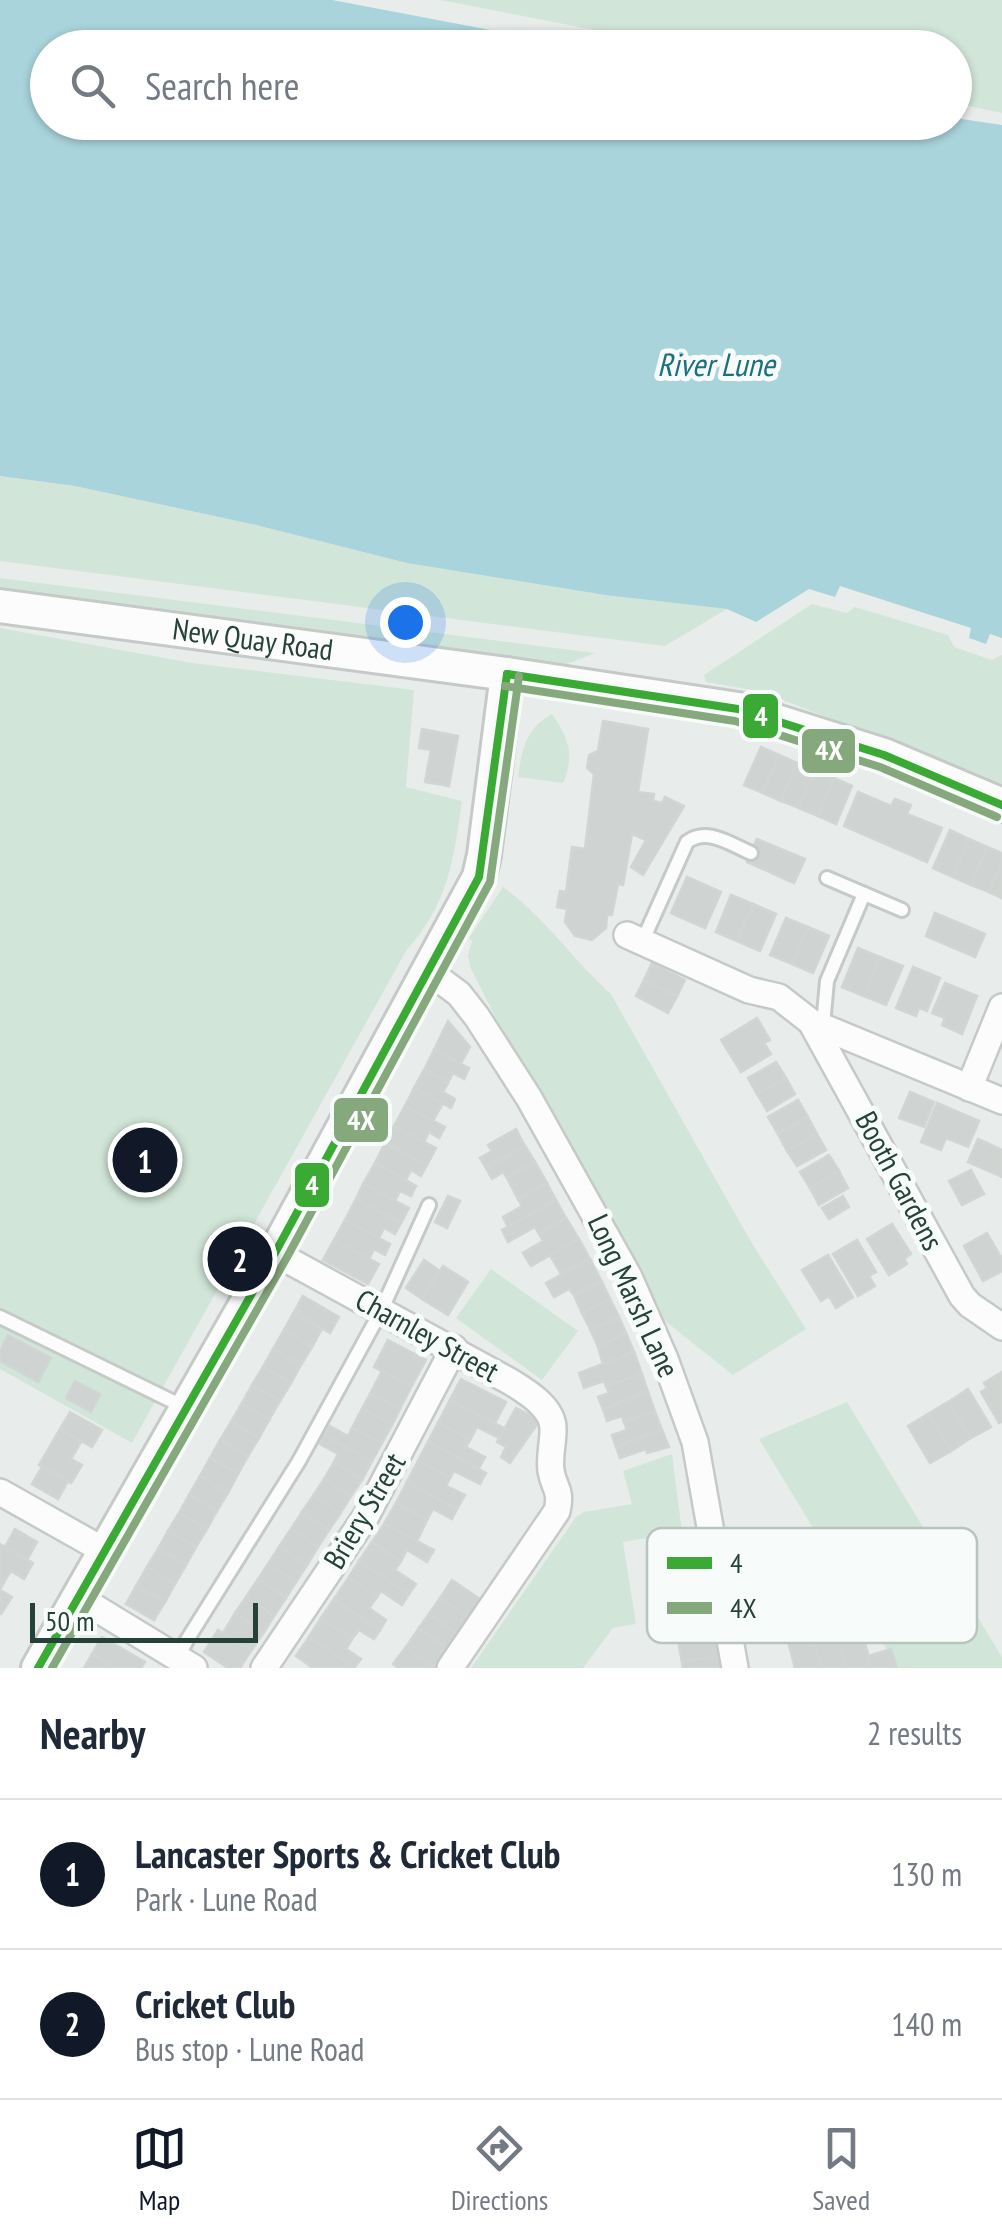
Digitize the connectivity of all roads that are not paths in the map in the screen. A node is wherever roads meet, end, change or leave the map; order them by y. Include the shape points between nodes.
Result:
1 (0, 606) edge
2 (506, 674) junction
3 (1002, 805) edge
4 (752, 852) dead end
5 (826, 878) dead end
6 (864, 894) junction
7 (902, 910) dead end
8 (635, 938) joint
9 (428, 970) junction
10 (1002, 1007) edge
11 (817, 1024) junction
12 (969, 1088) junction
13 (1002, 1101) edge
14 (429, 1205) dead end
15 (275, 1253) junction
16 (381, 1311) junction
17 (0, 1317) edge
18 (1002, 1327) edge
19 (454, 1348) junction
20 (184, 1407) junction
21 (0, 1492) edge
22 (710, 1528) edge
23 (103, 1550) junction
24 (76, 1596) junction
25 (730, 1643) edge
26 (182, 1665) edge
27 (38, 1668) edge
28 (264, 1668) edge
29 (450, 1668) edge
30 (735, 1668) edge

1 - 2 street, New Quay Road
2 - 3 street, New Quay Road via 738,709 884,755
2 - 9 street via 482,866
4 - 8 lane via 707,834 687,842
5 - 6 lane
6 - 7 lane
6 - 11 lane via 827,981
8 - 11 street, Booth Gardens via 736,985 779,997
9 - 15 street
9 - 22 street, Long Marsh Lane via 468,1006 529,1098 620,1261 694,1442
10 - 12 street
11 - 12 street
11 - 18 street, Booth Gardens via 962,1296
12 - 13 street
14 - 16 lane
15 - 16 street, Charnley Street
15 - 20 street
16 - 19 street, Charnley Street
16 - 26 lane
17 - 20 lane
19 - 28 street, Briery Street via 366,1516
19 - 29 street, Charnley Street via 533,1396 550,1418 550,1469 560,1495 558,1510
20 - 23 street
21 - 23 street
23 - 24 street
24 - 26 street
24 - 27 street
25 - 30 street, Long Marsh Lane

